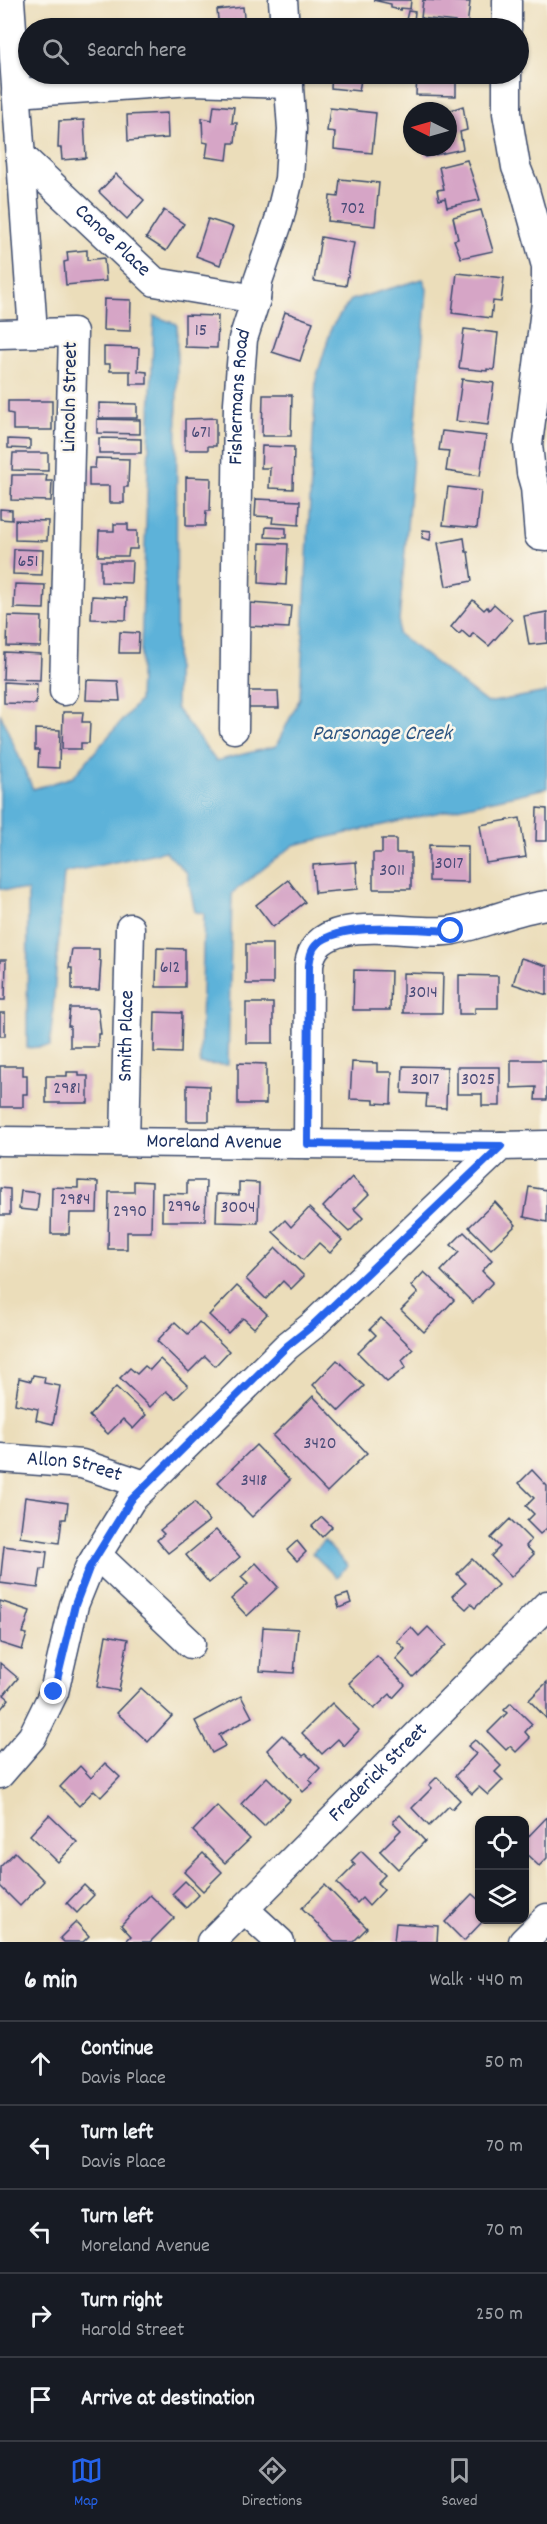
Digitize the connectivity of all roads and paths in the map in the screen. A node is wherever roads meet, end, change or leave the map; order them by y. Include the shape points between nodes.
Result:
1 (10, 0) edge
2 (284, 0) edge
3 (507, 0) edge
4 (285, 18) edge
5 (507, 18) edge
6 (148, 84) edge
7 (288, 84) edge
8 (507, 84) edge
9 (16, 93) junction
10 (20, 156) junction
11 (536, 183) edge
12 (256, 299) junction
13 (33, 332) junction
14 (0, 334) edge
15 (547, 537) edge
16 (64, 691) dead end
17 (234, 729) dead end
18 (547, 905) edge
19 (130, 928) dead end
20 (0, 1141) edge
21 (125, 1142) junction
22 (308, 1144) junction
23 (547, 1145) edge
24 (501, 1146) junction
25 (0, 1458) edge
26 (145, 1485) junction
27 (97, 1555) junction
28 (547, 1605) edge
29 (191, 1644) dead end
30 (0, 1774) edge
31 (244, 1909) junction
32 (547, 1918) edge
33 (212, 1942) edge
34 (280, 1942) edge
35 (523, 1942) edge

1 - 9 street, Lincoln Street
2 - 4 street
3 - 5 street
6 - 9 street
7 - 12 street, Fishermans Road via 292,129 289,178
8 - 11 street via 507,113 516,167
9 - 10 street, Lincoln Street
10 - 12 street, Canoe Place via 155,282
10 - 13 street, Lincoln Street
11 - 15 street via 546,266 546,302 528,444 539,536
12 - 17 street, Fishermans Road via 243,339 238,403
13 - 14 street
13 - 16 street, Lincoln Street via 73,332
18 - 22 street via 527,907 451,931 352,930 334,933 316,945 309,966
19 - 21 street, Smith Place
20 - 21 street, Moreland Avenue
21 - 22 street, Moreland Avenue
22 - 24 street, Moreland Avenue
23 - 24 street, Moreland Avenue
24 - 26 street
25 - 26 street, Allon Street via 82,1464
26 - 27 street via 131,1500
27 - 29 street
27 - 30 street via 75,1605 54,1692 32,1737
28 - 31 street, Frederick Street
31 - 33 street, Frederick Street
31 - 34 street
32 - 35 street

